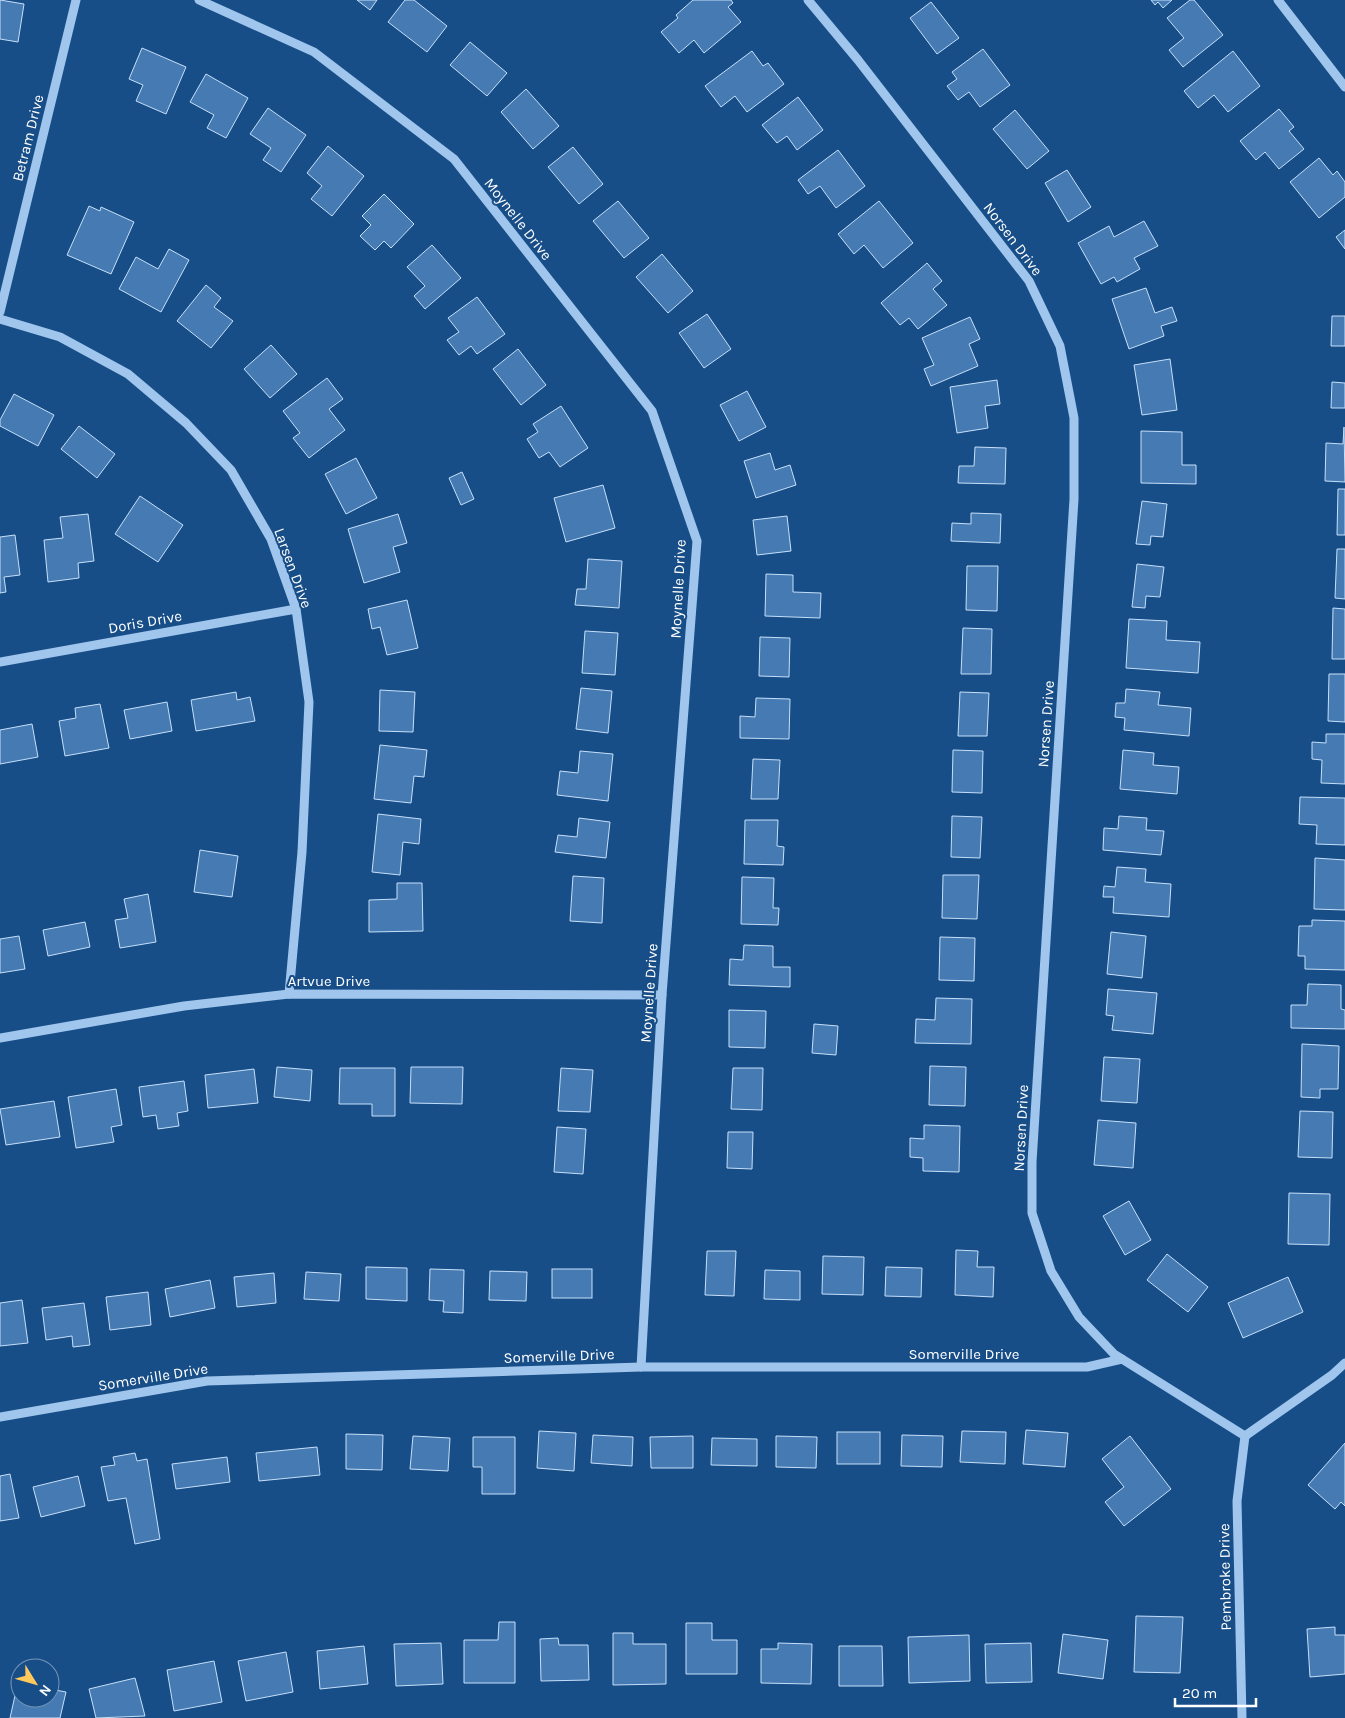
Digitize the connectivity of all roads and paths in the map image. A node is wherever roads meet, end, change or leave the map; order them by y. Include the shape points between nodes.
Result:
1 (76, 0) edge
2 (199, 0) edge
3 (808, 0) edge
4 (1278, 0) edge
5 (1345, 87) edge
6 (0, 312) edge
7 (0, 319) edge
8 (296, 608) junction
9 (0, 662) edge
10 (289, 994) junction
11 (662, 995) junction
12 (0, 1038) edge
13 (1122, 1359) junction
14 (1345, 1363) edge
15 (641, 1367) junction
16 (0, 1417) edge
17 (1245, 1436) junction
18 (1242, 1718) edge

1 - 6 street, Betram Drive
2 - 11 street, Moynelle Drive via 314,52 454,159 652,411 697,541
3 - 13 street, Norsen Drive via 1030,281 1060,346 1074,418 1074,499 1032,1162 1032,1212 1051,1271 1079,1317
4 - 5 street
7 - 8 street, Larsen Drive via 60,337 128,374 186,423 231,470 270,539
8 - 9 street, Doris Drive
8 - 10 street, Larsen Drive via 309,702 302,852
10 - 11 street, Artvue Drive
10 - 12 street, Artvue Drive via 184,1006
11 - 15 street, Moynelle Drive
13 - 15 street, Somerville Drive via 1087,1367
13 - 17 street, Norsen Drive
14 - 17 street
15 - 16 street, Somerville Drive via 207,1381
17 - 18 street, Pembroke Drive via 1237,1501

